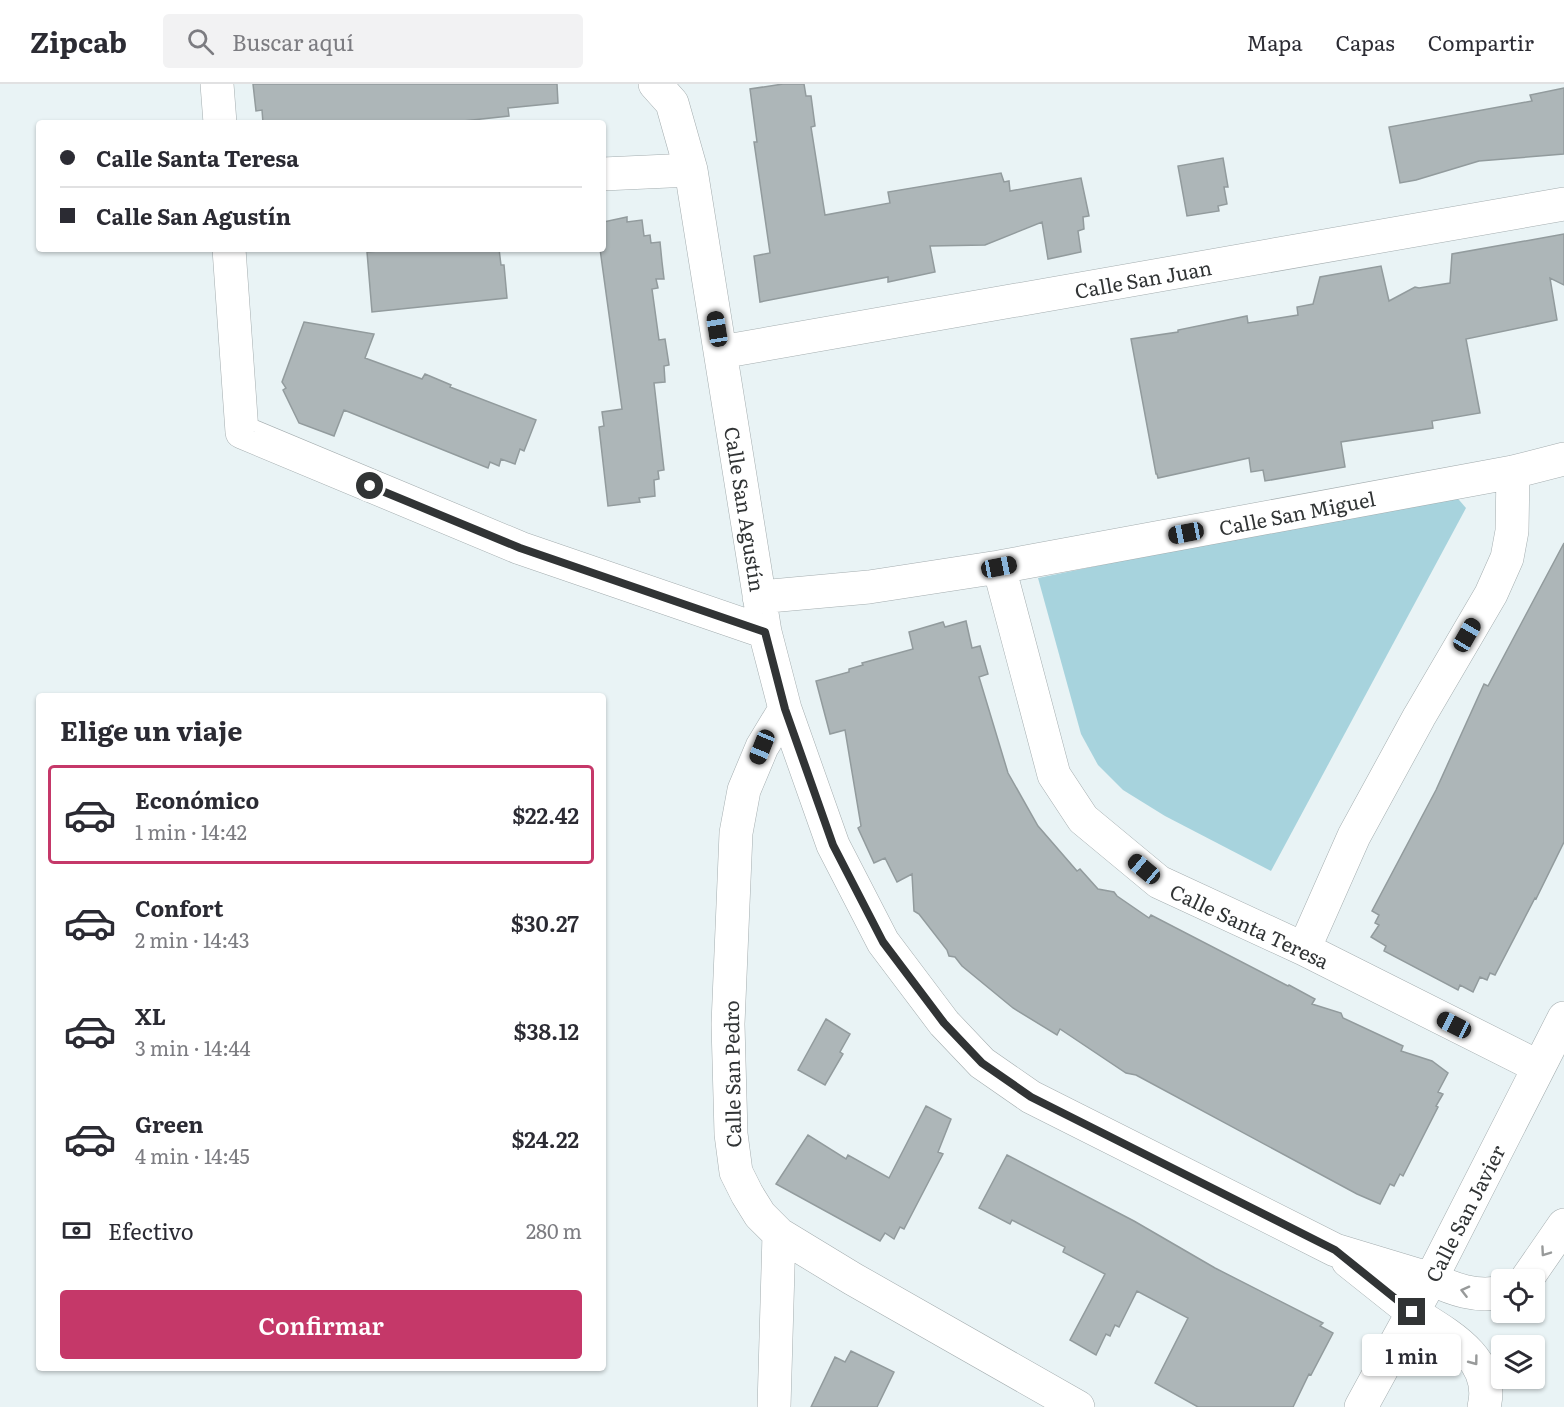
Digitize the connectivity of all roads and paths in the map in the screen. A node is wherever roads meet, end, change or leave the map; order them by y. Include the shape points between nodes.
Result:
1 (217, 84) edge
2 (655, 84) edge
3 (220, 120) edge
4 (691, 170) junction
5 (606, 174) edge
6 (1564, 204) edge
7 (229, 252) edge
8 (721, 352) junction
9 (1564, 459) edge
10 (1513, 472) junction
11 (999, 567) junction
12 (759, 597) junction
13 (765, 632) junction
14 (785, 709) junction
15 (1304, 949) junction
16 (1564, 1018) edge
17 (1539, 1067) junction
18 (1564, 1225) edge
19 (779, 1234) junction
20 (1335, 1250) junction
21 (1534, 1269) edge
22 (1431, 1279) junction
23 (1491, 1293) edge
24 (1412, 1312) junction
25 (1067, 1404) edge
26 (774, 1407) edge
27 (1361, 1407) edge
28 (1484, 1407) edge

1 - 3 main road
2 - 4 main road, Calle San Agustín via 672,103
4 - 5 main road
4 - 8 main road, Calle San Agustín
6 - 8 main road, Calle San Juan
7 - 13 main road via 242,432 520,548
8 - 12 main road, Calle San Agustín
9 - 10 main road, Calle San Miguel
10 - 11 main road, Calle San Miguel
10 - 15 main road via 1512,531 1507,558 1491,594 1354,836
11 - 12 main road, Calle San Miguel via 869,587
11 - 15 main road, Calle Santa Teresa via 1054,775 1083,819 1159,882
12 - 13 main road, Calle San Agustín
13 - 14 main road, Calle San Agustín
14 - 19 main road, Calle San Pedro via 762,747 744,790 738,823 728,1024 730,1134 736,1172 760,1215
14 - 20 main road, Calle San Agustín via 833,845 883,942 944,1023 982,1063 1031,1097
15 - 17 main road, Calle Santa Teresa
16 - 17 main road, Calle San Javier
17 - 22 main road, Calle San Javier
18 -> 21 main road
19 - 25 main road, Calle San Pedro
19 - 26 main road
20 - 22 main road, Calle San Agustín
20 - 24 main road, Calle San Agustín
23 -> 22 main road, Calle San Agustín via 1465,1292
22 - 24 main road, Calle San Javier
24 - 27 main road, Calle San Javier
24 -> 28 main road, Calle San Agustín via 1458,1343 1479,1367 1486,1382

